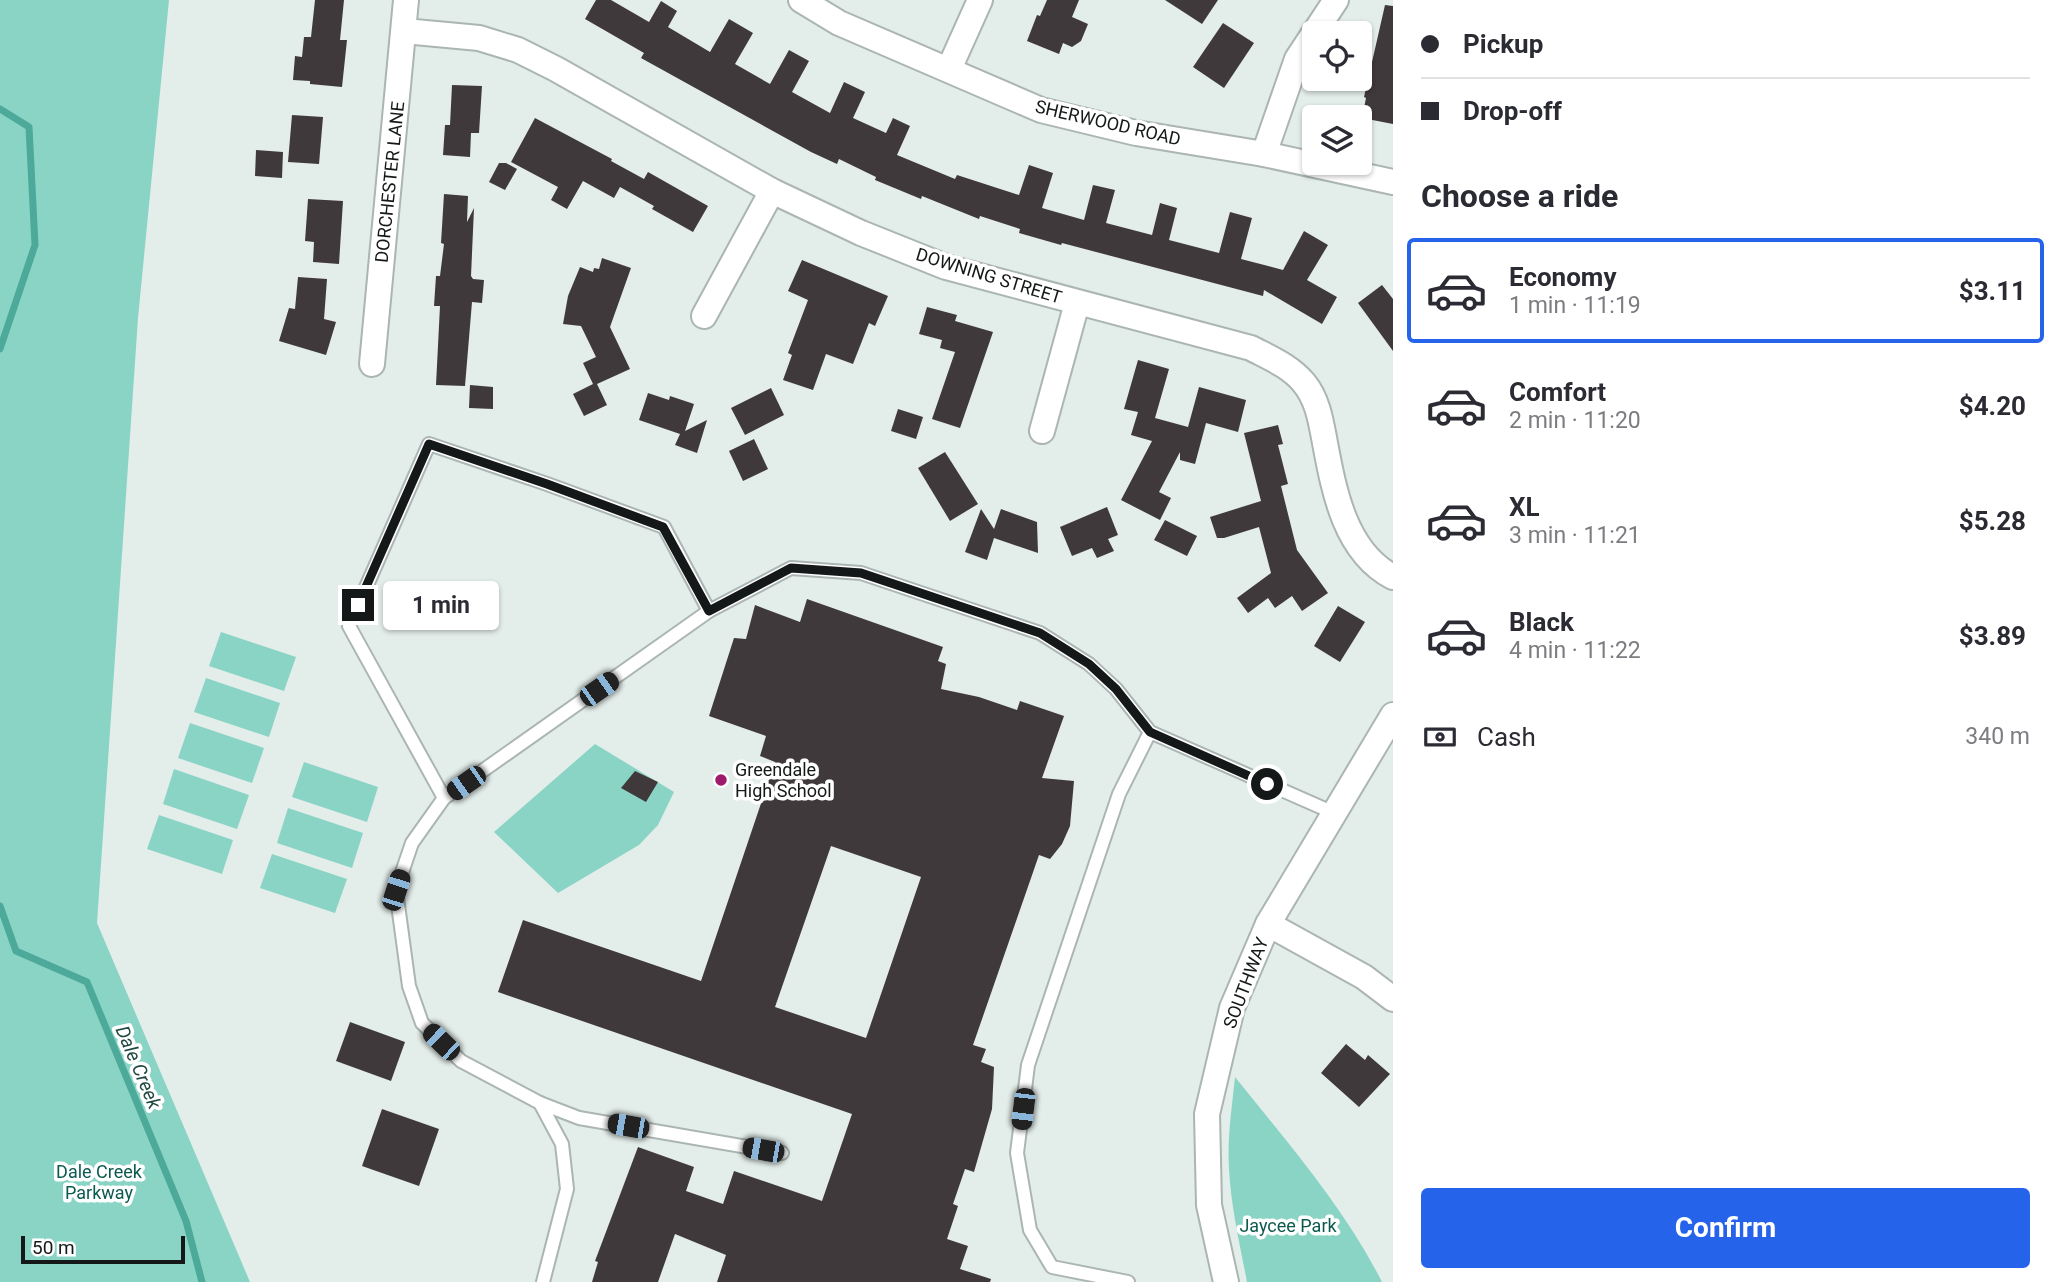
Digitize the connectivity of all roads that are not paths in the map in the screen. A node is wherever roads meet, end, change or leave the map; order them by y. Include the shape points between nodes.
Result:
1 (406, 0) edge
2 (801, 0) edge
3 (979, 0) edge
4 (1336, 0) edge
5 (404, 31) junction
6 (949, 69) junction
7 (1264, 154) junction
8 (1393, 182) edge
9 (772, 191) junction
10 (1077, 303) junction
11 (704, 316) dead end
12 (372, 364) dead end
13 (1042, 431) dead end
14 (1393, 577) edge
15 (709, 611) junction
16 (1393, 715) edge
17 (1150, 732) junction
18 (444, 798) junction
19 (1334, 814) junction
20 (1268, 924) junction
21 (1393, 999) edge
22 (540, 1103) junction
23 (782, 1153) dead end
24 (542, 1282) edge
25 (1128, 1282) edge
26 (1226, 1282) edge

1 - 5 street, DORCHESTER LANE
2 - 6 street, SHERWOOD ROAD via 839,23
3 - 6 street
4 - 7 street via 1297,59
5 - 9 street, DOWNING STREET via 479,38 518,50
5 - 12 street, DORCHESTER LANE
6 - 7 street, SHERWOOD ROAD via 1041,110 1136,133
7 - 8 street, SHERWOOD ROAD
9 - 10 street, DOWNING STREET via 946,267
9 - 11 street
10 - 13 street
10 - 14 street, DOWNING STREET via 1251,348 1283,364 1305,384 1319,411 1333,486 1353,540
15 - 17 lane via 791,568 861,573 1040,633 1089,664
15 - 18 lane
15 - 18 lane via 663,527 429,444 349,626
16 - 19 street, SOUTHWAY
17 - 19 lane
17 - 25 lane via 1119,794 1028,1065 1017,1153 1030,1230 1052,1267
18 - 22 lane via 412,843 396,890 409,986 422,1023 461,1061
19 - 20 street, SOUTHWAY
20 - 21 street via 1364,977
20 - 26 street, SOUTHWAY via 1232,1008 1208,1114 1209,1205
22 - 23 lane via 579,1118
22 - 24 lane via 562,1144 567,1189

